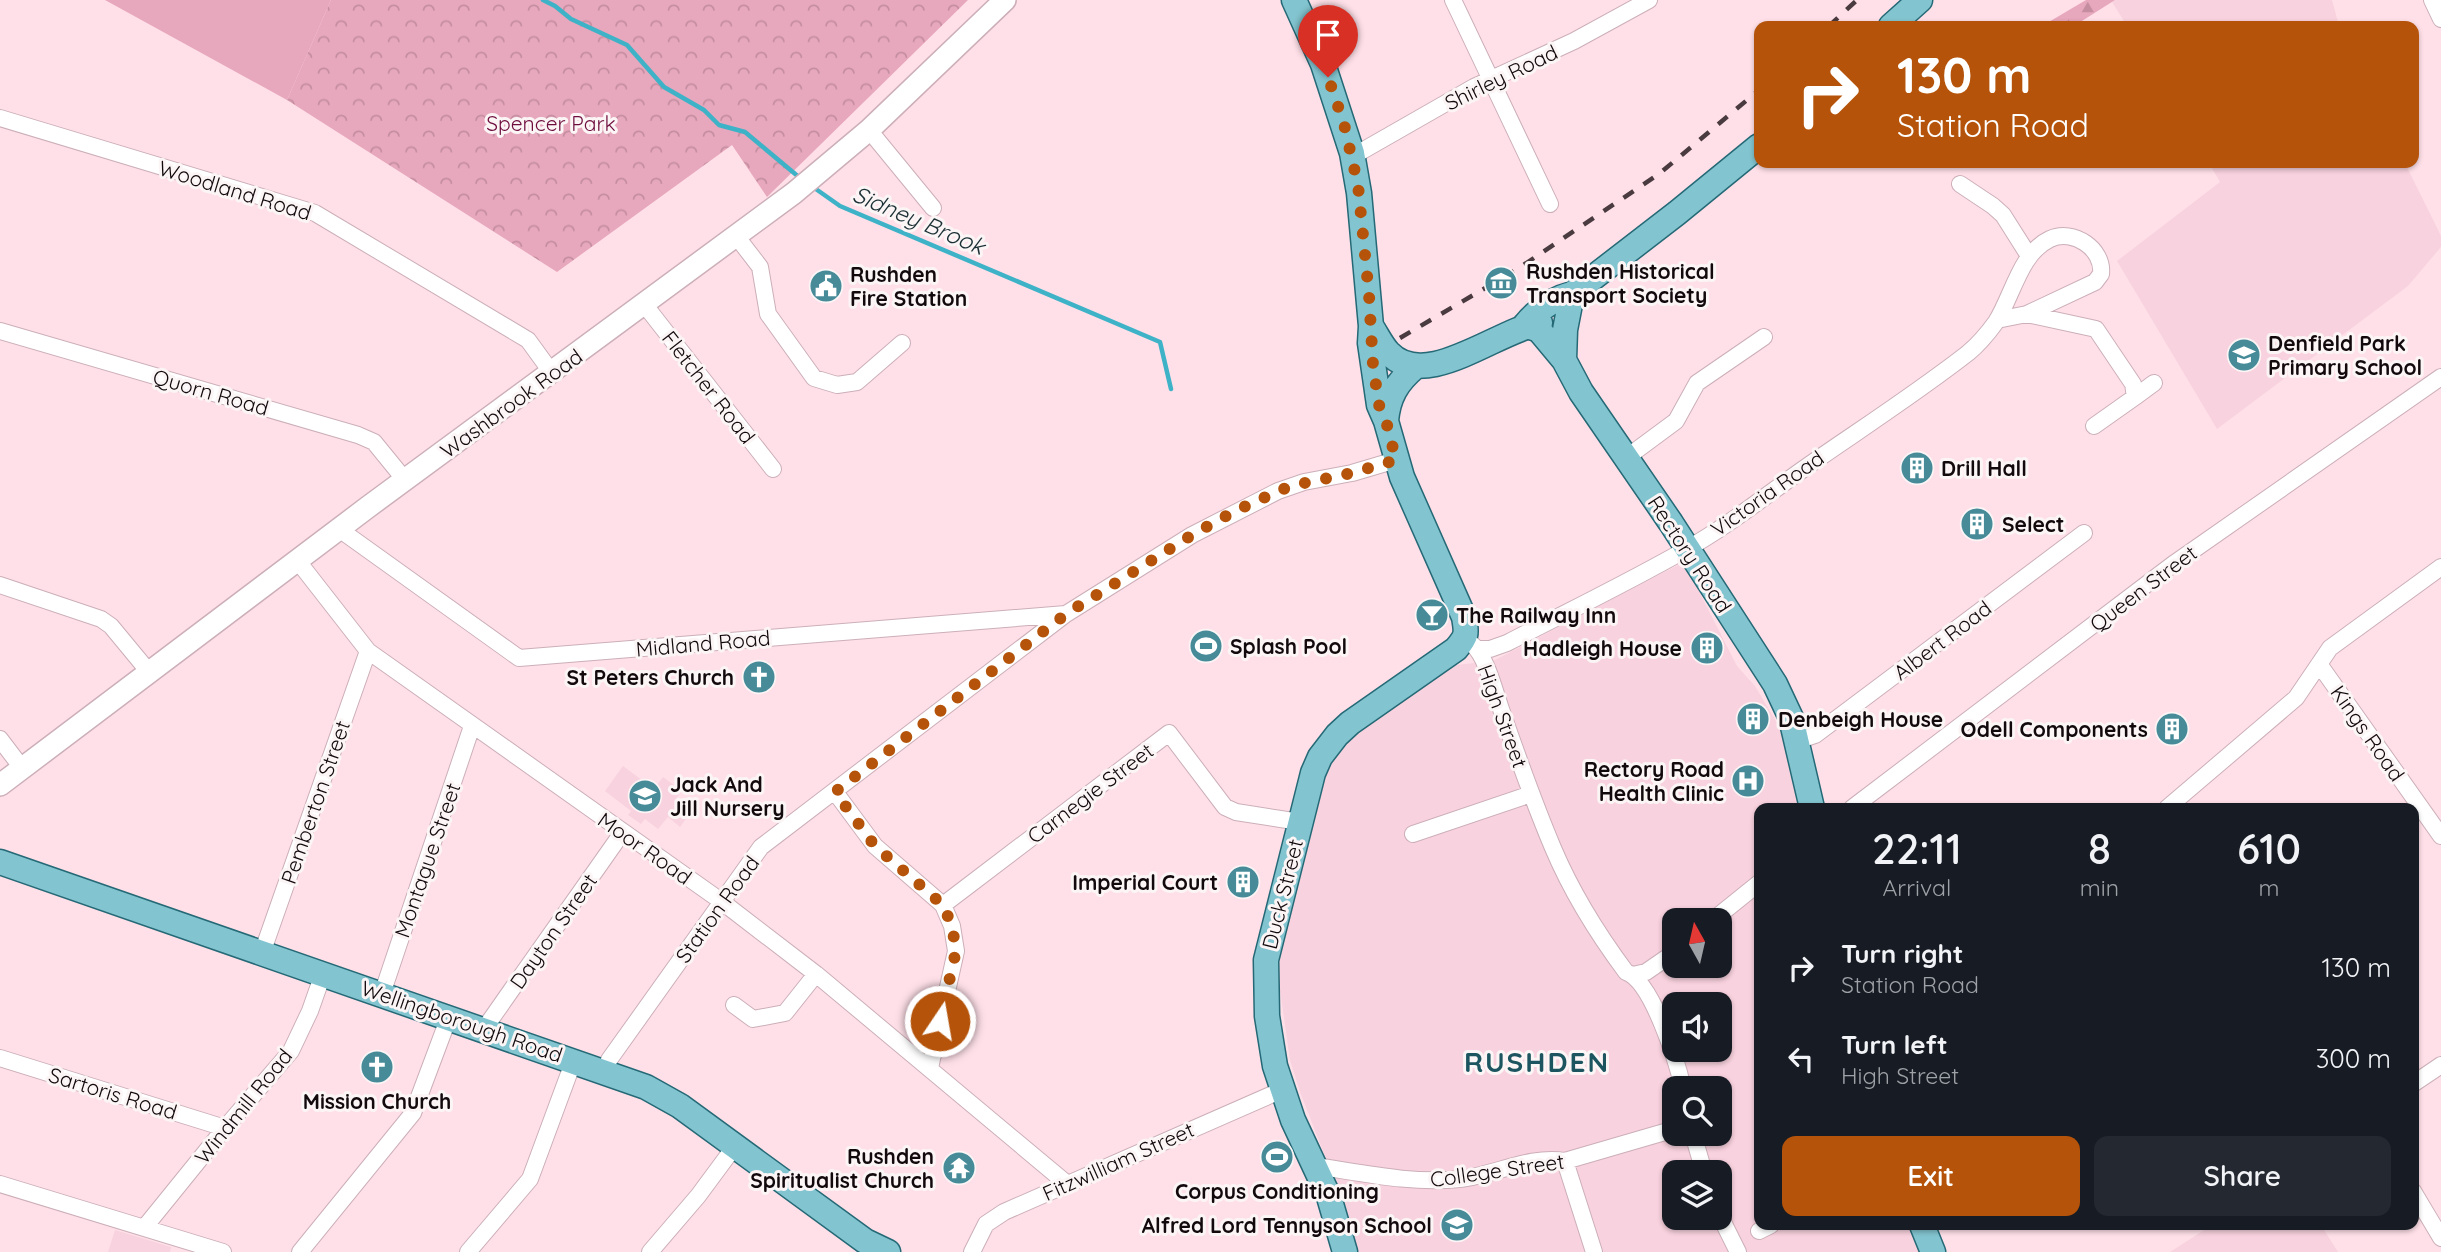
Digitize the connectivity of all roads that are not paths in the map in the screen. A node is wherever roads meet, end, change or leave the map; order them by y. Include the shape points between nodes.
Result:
1 (1005, 0) edge
2 (1294, 0) edge
3 (1452, 0) edge
4 (1650, 0) edge
5 (1920, 0) edge
6 (2432, 0) edge
7 (2441, 19) edge
8 (1897, 21) edge
9 (1491, 81) junction
10 (0, 118) edge
11 (869, 130) junction
12 (1754, 150) edge
13 (1352, 153) junction
14 (1960, 184) dead end
15 (1550, 204) dead end
16 (933, 208) dead end
17 (737, 237) junction
18 (2029, 256) junction
19 (1572, 294) junction
20 (644, 304) junction
21 (2026, 314) junction
22 (1997, 320) junction
23 (1371, 326) junction
24 (1525, 326) junction
25 (0, 331) edge
26 (1764, 337) dead end
27 (902, 343) dead end
28 (1564, 360) junction
29 (1373, 365) junction
30 (552, 373) junction
31 (1408, 373) junction
32 (2441, 377) edge
33 (2154, 383) dead end
34 (2135, 397) junction
35 (1386, 421) junction
36 (2094, 426) dead end
37 (1626, 458) junction
38 (1396, 460) junction
39 (773, 469) dead end
40 (405, 480) junction
41 (339, 529) junction
42 (2084, 533) dead end
43 (1687, 549) junction
44 (297, 560) junction
45 (2440, 569) edge
46 (0, 585) edge
47 (1066, 614) junction
48 (1472, 643) junction
49 (368, 651) junction
50 (2319, 664) junction
51 (149, 673) junction
52 (472, 726) junction
53 (0, 739) edge
54 (1797, 741) junction
55 (22, 768) junction
56 (0, 785) edge
57 (835, 792) junction
58 (1531, 794) junction
59 (1811, 803) edge
60 (1859, 803) edge
61 (2172, 803) edge
62 (2418, 803) edge
63 (2419, 805) edge
64 (1300, 822) junction
65 (622, 833) junction
66 (1413, 834) dead end
67 (2441, 836) edge
68 (0, 862) edge
69 (1754, 887) edge
70 (721, 901) junction
71 (943, 905) junction
72 (1728, 908) edge
73 (262, 953) junction
74 (1662, 961) edge
75 (323, 974) junction
76 (816, 974) junction
77 (1633, 975) junction
78 (382, 994) junction
79 (734, 1005) dead end
80 (449, 1017) junction
81 (487, 1030) junction
82 (0, 1058) edge
83 (573, 1060) junction
84 (2441, 1065) edge
85 (930, 1068) junction
86 (605, 1071) junction
87 (1680, 1076) edge
88 (2419, 1080) edge
89 (1282, 1090) junction
90 (225, 1128) junction
91 (1662, 1133) edge
92 (735, 1146) junction
93 (1565, 1161) junction
94 (1315, 1166) junction
95 (1066, 1183) junction
96 (0, 1184) edge
97 (2419, 1201) edge
98 (145, 1228) junction
99 (1727, 1230) edge
100 (1924, 1230) edge
101 (2441, 1238) edge
102 (223, 1252) edge
103 (300, 1252) edge
104 (468, 1252) edge
105 (650, 1252) edge
106 (885, 1252) edge
107 (972, 1252) edge
108 (1345, 1252) edge
109 (1594, 1252) edge
110 (1738, 1252) edge
111 (1933, 1252) edge

1 - 11 main road, Washbrook Road
2 - 13 main road, High Street via 1323,64
3 - 9 street
4 - 9 street, Shirley Road
5 - 8 main road
6 - 7 street
9 - 13 street, Shirley Road
9 - 15 street
10 - 30 street, Woodland Road via 315,213 528,340
11 - 16 street
11 - 17 main road, Washbrook Road
12 - 19 main road
13 - 23 main road, High Street
14 - 18 street via 2003,215
17 - 20 main road, Washbrook Road
17 - 27 street via 760,267 768,314 814,378 837,385 857,382
18 - 21 street via 2048,240 2074,237 2092,250 2102,268 2095,282
18 - 22 street, Victoria Road
19 - 24 main road via 1551,301
19 - 28 main road
20 - 30 main road, Washbrook Road
20 - 39 street, Fletcher Road
21 - 22 street
21 - 34 street via 2096,329 2133,384
22 - 43 street, Victoria Road via 1969,352
23 - 29 main road, High Street
23 - 31 main road
24 - 28 main road, Rectory Road via 1539,330
24 - 31 main road via 1421,377
25 - 40 street, Quorn Road via 358,435 374,442
26 - 37 street via 1697,383 1676,421
28 - 37 main road, Rectory Road
29 - 31 main road
29 - 35 main road, High Street
30 - 40 main road, Washbrook Road
31 - 35 main road via 1389,401
32 - 60 street, Queen Street via 2172,565
33 - 34 street
34 - 36 street
35 - 38 main road, High Street
37 - 43 main road, Rectory Road
38 - 47 street, Station Road via 1278,491 1192,535
38 - 48 main road, High Street
40 - 41 main road, Washbrook Road
41 - 44 main road, Washbrook Road
41 - 47 street, Midland Road via 519,658
42 - 54 street, Albert Road via 1815,735
43 - 48 street, Victoria Road via 1507,643 1490,649
43 - 54 main road, Rectory Road via 1780,692
44 - 49 street, Moor Road
44 - 51 main road, Washbrook Road
45 - 50 street via 2330,648
46 - 51 street via 100,619
47 - 57 street, Station Road
48 - 58 street, High Street
48 - 64 main road, Duck Street via 1456,649 1337,735 1313,773
49 - 52 street, Moor Road
49 - 73 street, Pemberton Street
50 - 61 street via 2296,698
50 - 62 street, Kings Road
51 - 55 main road, Washbrook Road
52 - 65 street, Moor Road
52 - 78 street, Montague Street
53 - 55 street
54 - 59 main road, Rectory Road
55 - 56 main road, Washbrook Road
57 - 70 street, Station Road via 761,847
57 - 71 street via 875,846
58 - 66 street
58 - 77 street, High Street via 1584,911 1626,972
63 - 67 street, Kings Road
64 - 71 street, Carnegie Street via 1225,807 1169,733
64 - 89 main road, Duck Street via 1266,960 1269,1036
65 - 70 street, Moor Road
65 - 81 street, Dayton Street
68 - 73 main road, Wellingborough Road
69 - 72 street
70 - 76 street, Moor Road
70 - 86 street, Station Road
71 - 85 street via 956,951
73 - 75 main road, Wellingborough Road
74 - 77 street
75 - 78 main road, Wellingborough Road
75 - 90 street, Windmill Road via 291,1051
76 - 79 street via 785,1013 753,1019
76 - 85 street, Moor Road
77 - 87 street, High Street via 1665,1028
78 - 80 main road, Wellingborough Road
80 - 81 main road, Wellingborough Road
80 - 103 street via 413,1113
81 - 83 main road, Wellingborough Road
82 - 90 street, Sartoris Road
83 - 86 main road, Wellingborough Road
83 - 104 street via 530,1179
84 - 88 street
85 - 95 street, Moor Road
86 - 92 main road, Wellingborough Road via 664,1096
89 - 94 main road, Duck Street
89 - 95 street, Fitzwilliam Street
90 - 98 street, Windmill Road
91 - 93 street, College Street
92 - 105 street
92 - 106 main road, Wellingborough Road
93 - 94 street, College Street via 1550,1158 1462,1178 1418,1181
93 - 109 street
94 - 108 main road, Duck Street
95 - 107 street, Fitzwilliam Street via 986,1224
96 - 98 street
97 - 101 street
98 - 102 street
99 - 110 street
100 - 111 main road

